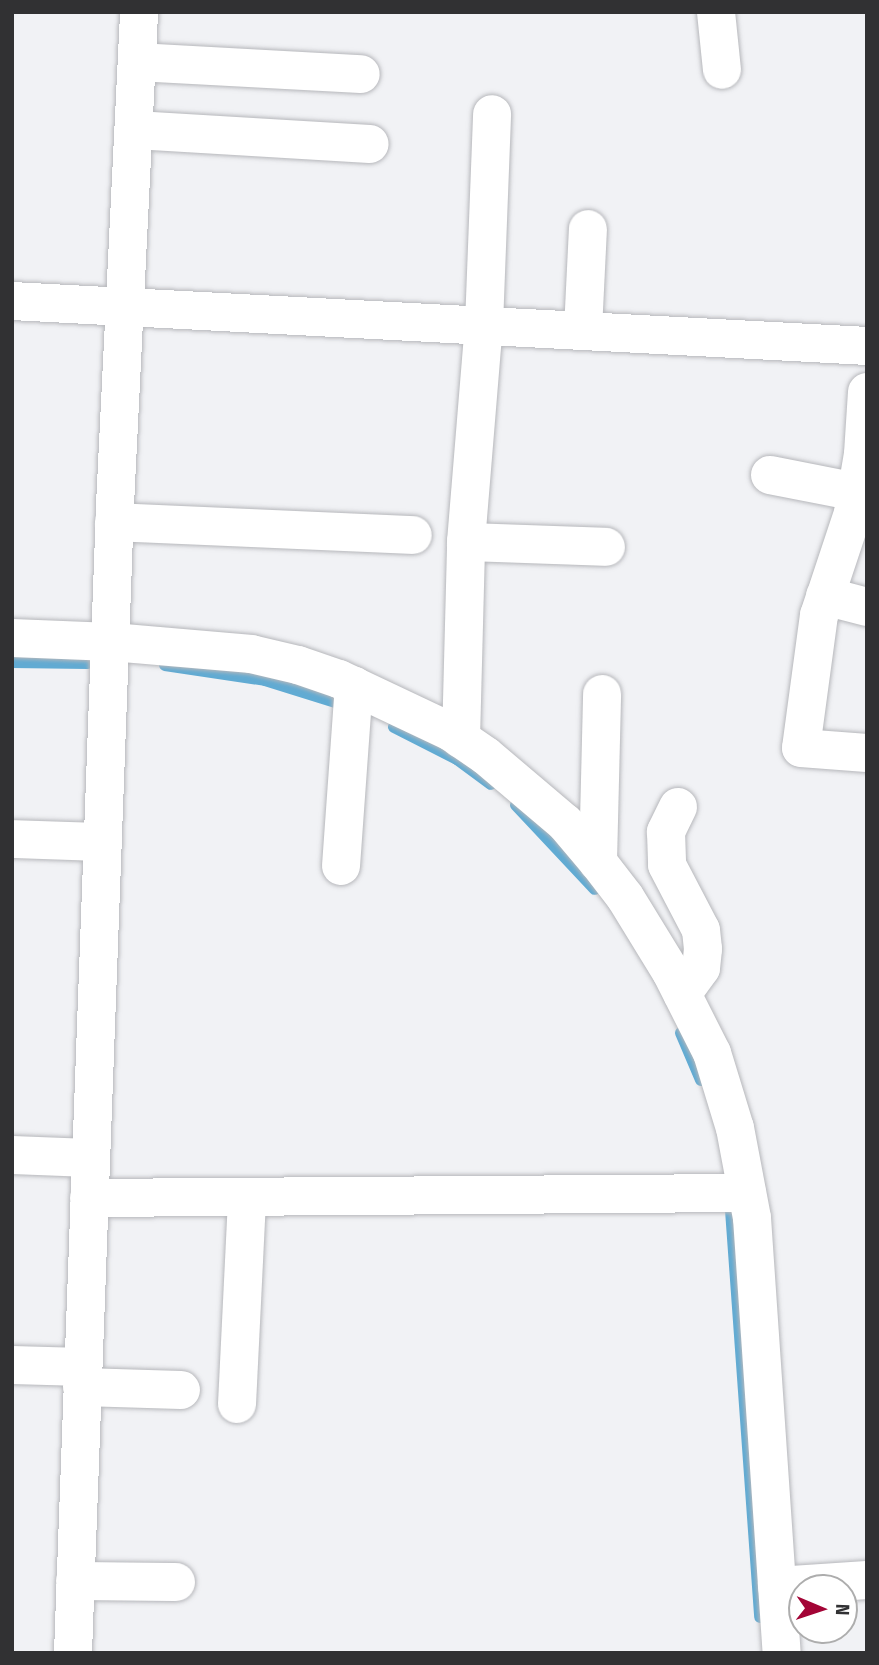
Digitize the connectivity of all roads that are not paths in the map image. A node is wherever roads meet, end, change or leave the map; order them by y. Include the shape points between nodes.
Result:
1 (139, 12) edge
2 (716, 12) edge
3 (137, 62) junction
4 (722, 70) dead end
5 (361, 74) dead end
6 (492, 114) dead end
7 (135, 130) junction
8 (370, 144) dead end
9 (588, 229) dead end
10 (12, 301) edge
11 (126, 306) junction
12 (484, 325) junction
13 (583, 330) junction
14 (867, 346) edge
15 (867, 392) edge
16 (770, 475) dead end
17 (857, 516) edge
18 (114, 522) junction
19 (413, 535) dead end
20 (466, 542) junction
21 (606, 547) dead end
22 (825, 596) junction
23 (867, 607) edge
24 (12, 639) edge
25 (112, 642) junction
26 (354, 685) junction
27 (602, 694) dead end
28 (461, 740) junction
29 (867, 752) edge
30 (678, 807) dead end
31 (12, 839) edge
32 (103, 842) junction
33 (598, 862) junction
34 (341, 866) dead end
35 (682, 994) junction
36 (12, 1155) edge
37 (90, 1158) junction
38 (732, 1193) junction
39 (247, 1197) junction
40 (89, 1198) junction
41 (12, 1365) edge
42 (82, 1377) junction
43 (181, 1390) dead end
44 (237, 1404) dead end
45 (867, 1580) edge
46 (75, 1581) junction
47 (176, 1582) dead end
48 (777, 1586) junction
49 (73, 1653) edge
50 (782, 1653) edge

1 - 3 street
2 - 4 street
3 - 5 street
3 - 7 street
6 - 12 street
7 - 8 street
7 - 11 street
9 - 13 street
10 - 11 street
11 - 12 street
11 - 18 street
12 - 13 street
12 - 20 street
13 - 14 street
15 - 17 street
16 - 17 street
17 - 22 street
18 - 19 street
18 - 25 street
20 - 21 street
20 - 28 street
22 - 23 street
22 - 29 street via 812,655 801,748
24 - 25 street
25 - 26 street via 251,654 298,664
25 - 32 street
26 - 28 street
26 - 34 street
27 - 33 street
28 - 33 street via 537,798
30 - 35 street via 666,832 667,865 701,930 703,949 701,968
31 - 32 street
32 - 37 street
33 - 35 street via 625,897
35 - 38 street via 712,1053 735,1128
36 - 37 street
37 - 40 street
38 - 39 street
38 - 48 street via 760,1322
39 - 40 street
39 - 44 street
40 - 42 street
41 - 42 street
42 - 43 street
42 - 46 street
45 - 48 street
46 - 47 street
46 - 49 street
48 - 50 street

